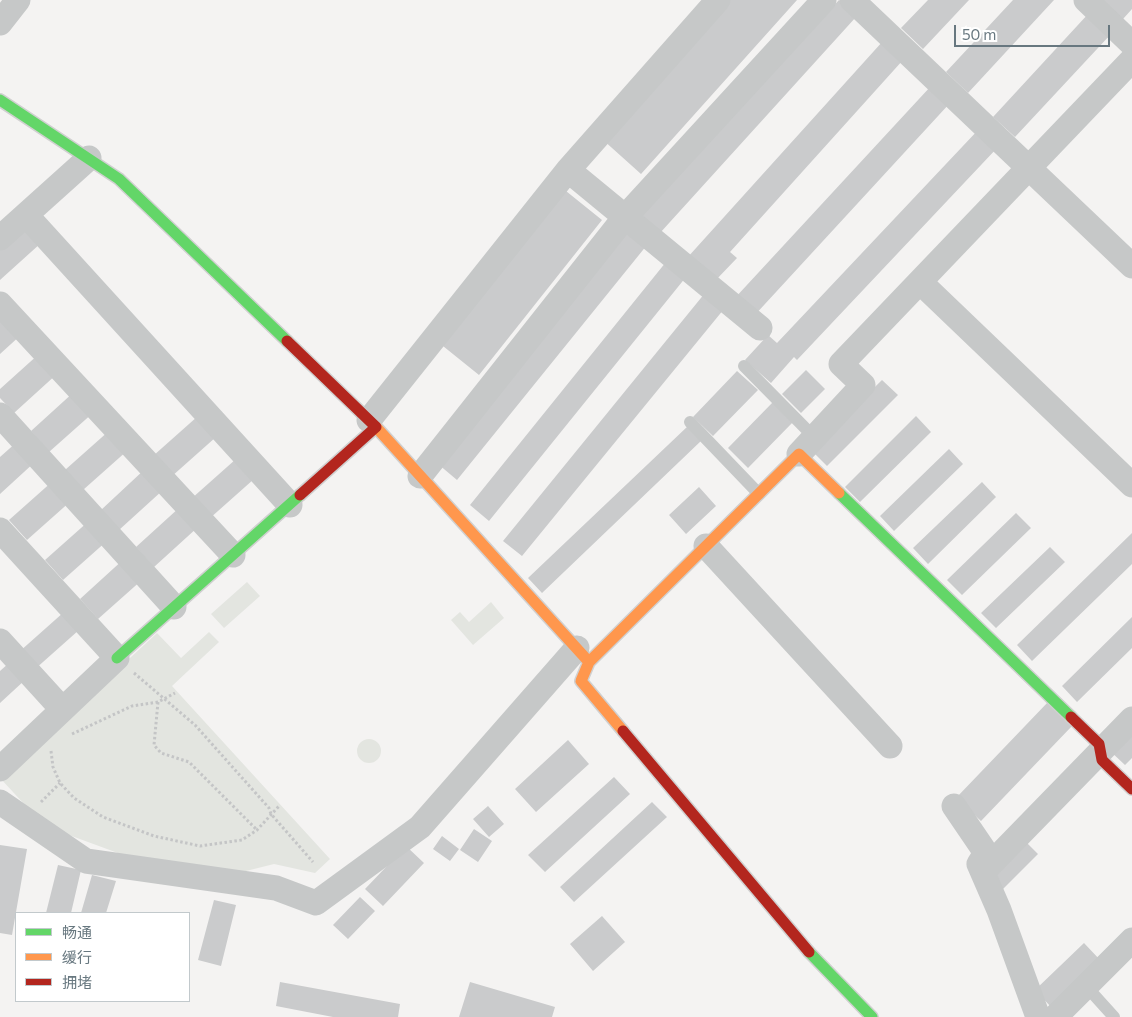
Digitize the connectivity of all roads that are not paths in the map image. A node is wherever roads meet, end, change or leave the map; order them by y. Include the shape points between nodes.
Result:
1 (718, 0) edge
2 (824, 0) edge
3 (852, 0) edge
4 (1086, 0) edge
5 (1132, 44) edge
6 (1132, 60) edge
7 (0, 100) edge
8 (89, 158) junction
9 (1028, 167) junction
10 (568, 170) junction
11 (26, 215) junction
12 (625, 217) junction
13 (0, 238) edge
14 (1132, 266) edge
15 (920, 282) junction
16 (0, 304) edge
17 (760, 328) dead end
18 (744, 366) dead end
19 (0, 415) edge
20 (690, 422) dead end
21 (372, 424) junction
22 (806, 446) junction
23 (420, 476) junction
24 (1132, 484) edge
25 (759, 494) junction
26 (290, 504) junction
27 (0, 530) edge
28 (706, 546) junction
29 (233, 555) junction
30 (174, 607) junction
31 (0, 641) edge
32 (583, 655) junction
33 (116, 658) junction
34 (62, 710) junction
35 (1132, 719) edge
36 (890, 746) dead end
37 (1100, 752) junction
38 (2, 763) edge
39 (1132, 789) edge
40 (0, 802) edge
41 (954, 806) dead end
42 (983, 872) junction
43 (1132, 940) edge
44 (1086, 986) junction
45 (872, 1017) edge
46 (1038, 1017) edge
47 (1055, 1017) edge
48 (1114, 1017) edge

1 - 10 street
2 - 12 street
3 - 9 street
4 - 5 street
6 - 9 street
7 - 8 street
8 - 11 street
8 - 21 street via 120,178
9 - 14 street
9 - 15 street
10 - 12 street
10 - 21 street
11 - 13 street
11 - 26 street
12 - 17 street
12 - 23 street
15 - 22 street via 841,364 863,385
15 - 24 street
16 - 29 street
18 - 22 lane
19 - 30 street
20 - 25 lane
21 - 23 street
21 - 26 street
22 - 25 street
22 - 37 street via 1099,744
23 - 32 street
25 - 28 street
26 - 29 street
27 - 33 street
28 - 32 street
28 - 36 street
29 - 30 street
30 - 33 street
31 - 34 street
32 - 40 street via 420,828 316,903 276,888 86,861
32 - 45 street via 581,681 798,940
33 - 34 street
34 - 38 street
35 - 37 street
37 - 39 street via 1102,760
37 - 42 street
41 - 42 street via 986,854 979,864
42 - 46 street
43 - 44 street
44 - 47 street
44 - 48 lane

